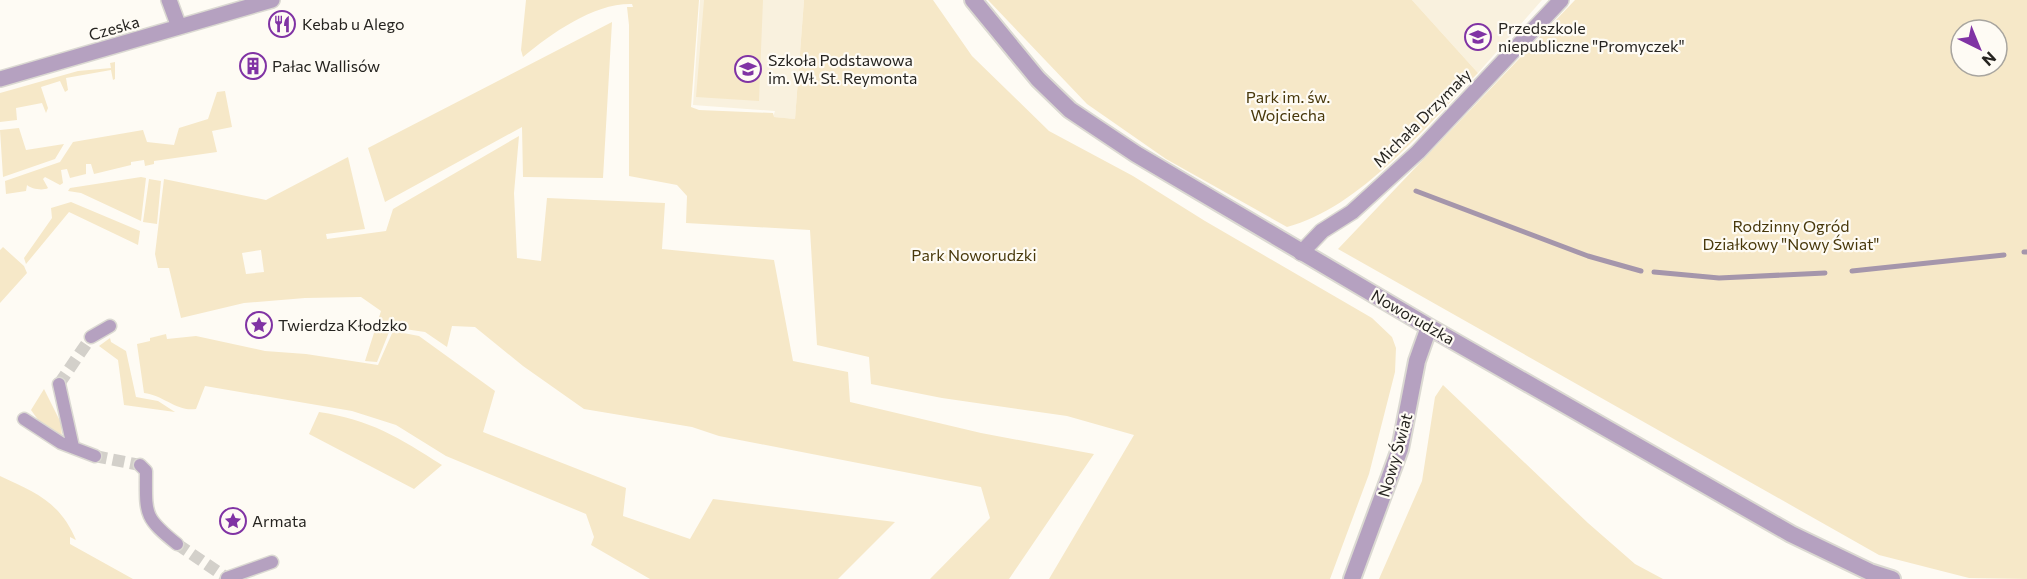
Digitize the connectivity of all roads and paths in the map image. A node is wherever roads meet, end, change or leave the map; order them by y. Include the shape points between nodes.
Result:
1 (169, 0) edge
2 (272, 0) edge
3 (973, 0) edge
4 (1561, 0) edge
5 (178, 27) junction
6 (0, 80) edge
7 (1301, 253) junction
8 (110, 326) dead end
9 (1429, 327) junction
10 (91, 337) tunnel mouth
11 (59, 384) dead end
12 (24, 418) dead end
13 (73, 447) junction
14 (95, 456) tunnel mouth
15 (140, 465) dead end
16 (177, 544) tunnel mouth
17 (272, 562) dead end
18 (227, 578) edge
19 (1352, 579) edge
20 (1892, 579) edge

1 - 5 street
2 - 5 street, Czeska
3 - 7 street, Noworudzka via 1038,79 1070,110
4 - 7 street, Michała Drzymały via 1418,152
5 - 6 street, Czeska
7 - 9 street, Noworudzka
8 - 10 street
9 - 19 street, Nowy Świat via 1400,449
9 - 20 street, Noworudzka via 1816,548
11 - 13 street
12 - 13 street
13 - 14 street
15 - 16 street via 146,471 146,504 152,523
17 - 18 street

